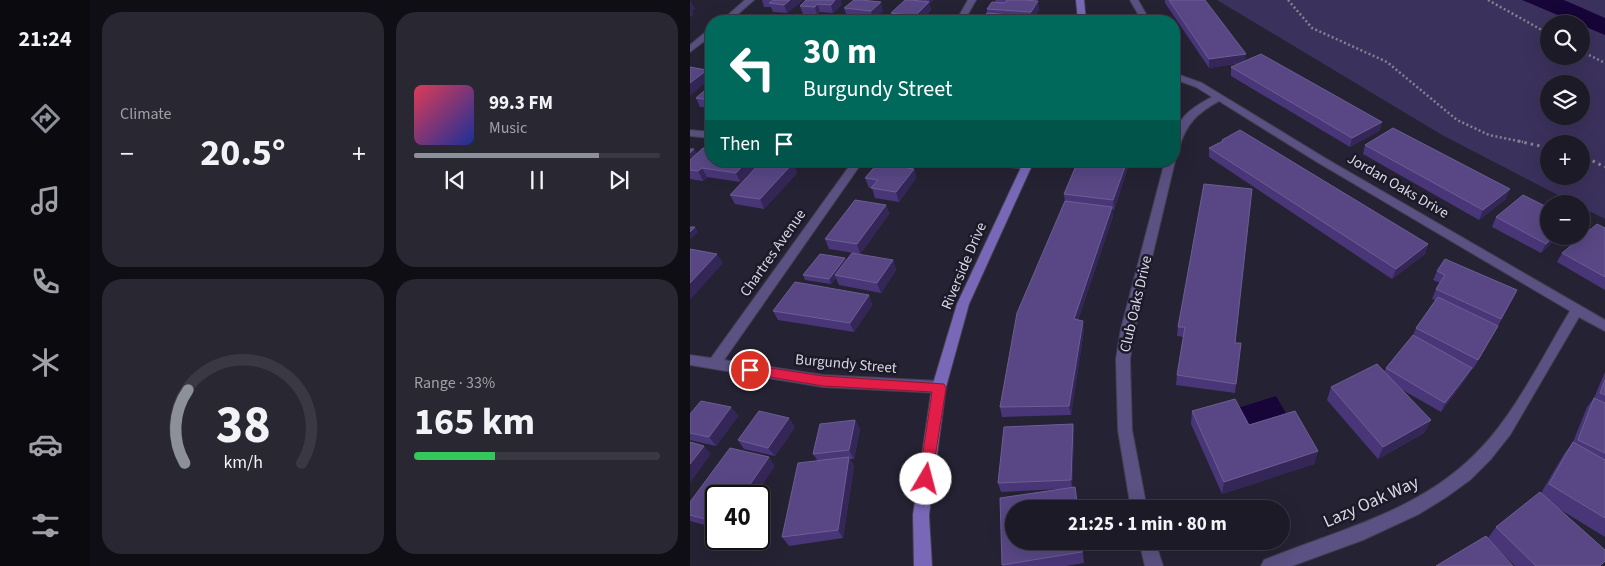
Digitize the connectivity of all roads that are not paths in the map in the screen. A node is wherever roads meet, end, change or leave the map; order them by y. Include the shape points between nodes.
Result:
1 (750, 0) edge
2 (972, 0) edge
3 (1080, 0) edge
4 (1134, 0) edge
5 (731, 15) edge
6 (963, 15) edge
7 (1081, 15) edge
8 (1143, 15) edge
9 (705, 37) edge
10 (690, 49) edge
11 (1180, 78) edge
12 (1220, 97) junction
13 (1180, 130) edge
14 (690, 133) edge
15 (705, 134) edge
16 (854, 167) edge
17 (1027, 167) edge
18 (1169, 167) edge
19 (1577, 310) junction
20 (1605, 326) edge
21 (690, 360) edge
22 (714, 364) junction
23 (940, 388) junction
24 (1137, 500) edge
25 (1150, 550) edge
26 (923, 566) edge
27 (1154, 566) edge
28 (1270, 566) edge

1 - 5 street
2 - 6 street
3 - 7 street
4 - 8 street
9 - 10 street
11 - 12 street, Jordan Oaks Drive
12 - 13 street via 1190,114
12 - 19 street, Jordan Oaks Drive
14 - 15 street
16 - 22 street, Chartres Avenue
17 - 23 street, Riverside Drive via 963,304
18 - 24 street, Club Oaks Drive via 1123,359 1125,430
19 - 20 street, Jordan Oaks Drive
19 - 28 street, Lazy Oak Way via 1508,427 1486,454 1458,480 1423,504 1382,523
21 - 22 street, Burgundy Street
22 - 23 street, Burgundy Street via 823,381
23 - 26 street, Riverside Drive via 921,515
25 - 27 street

